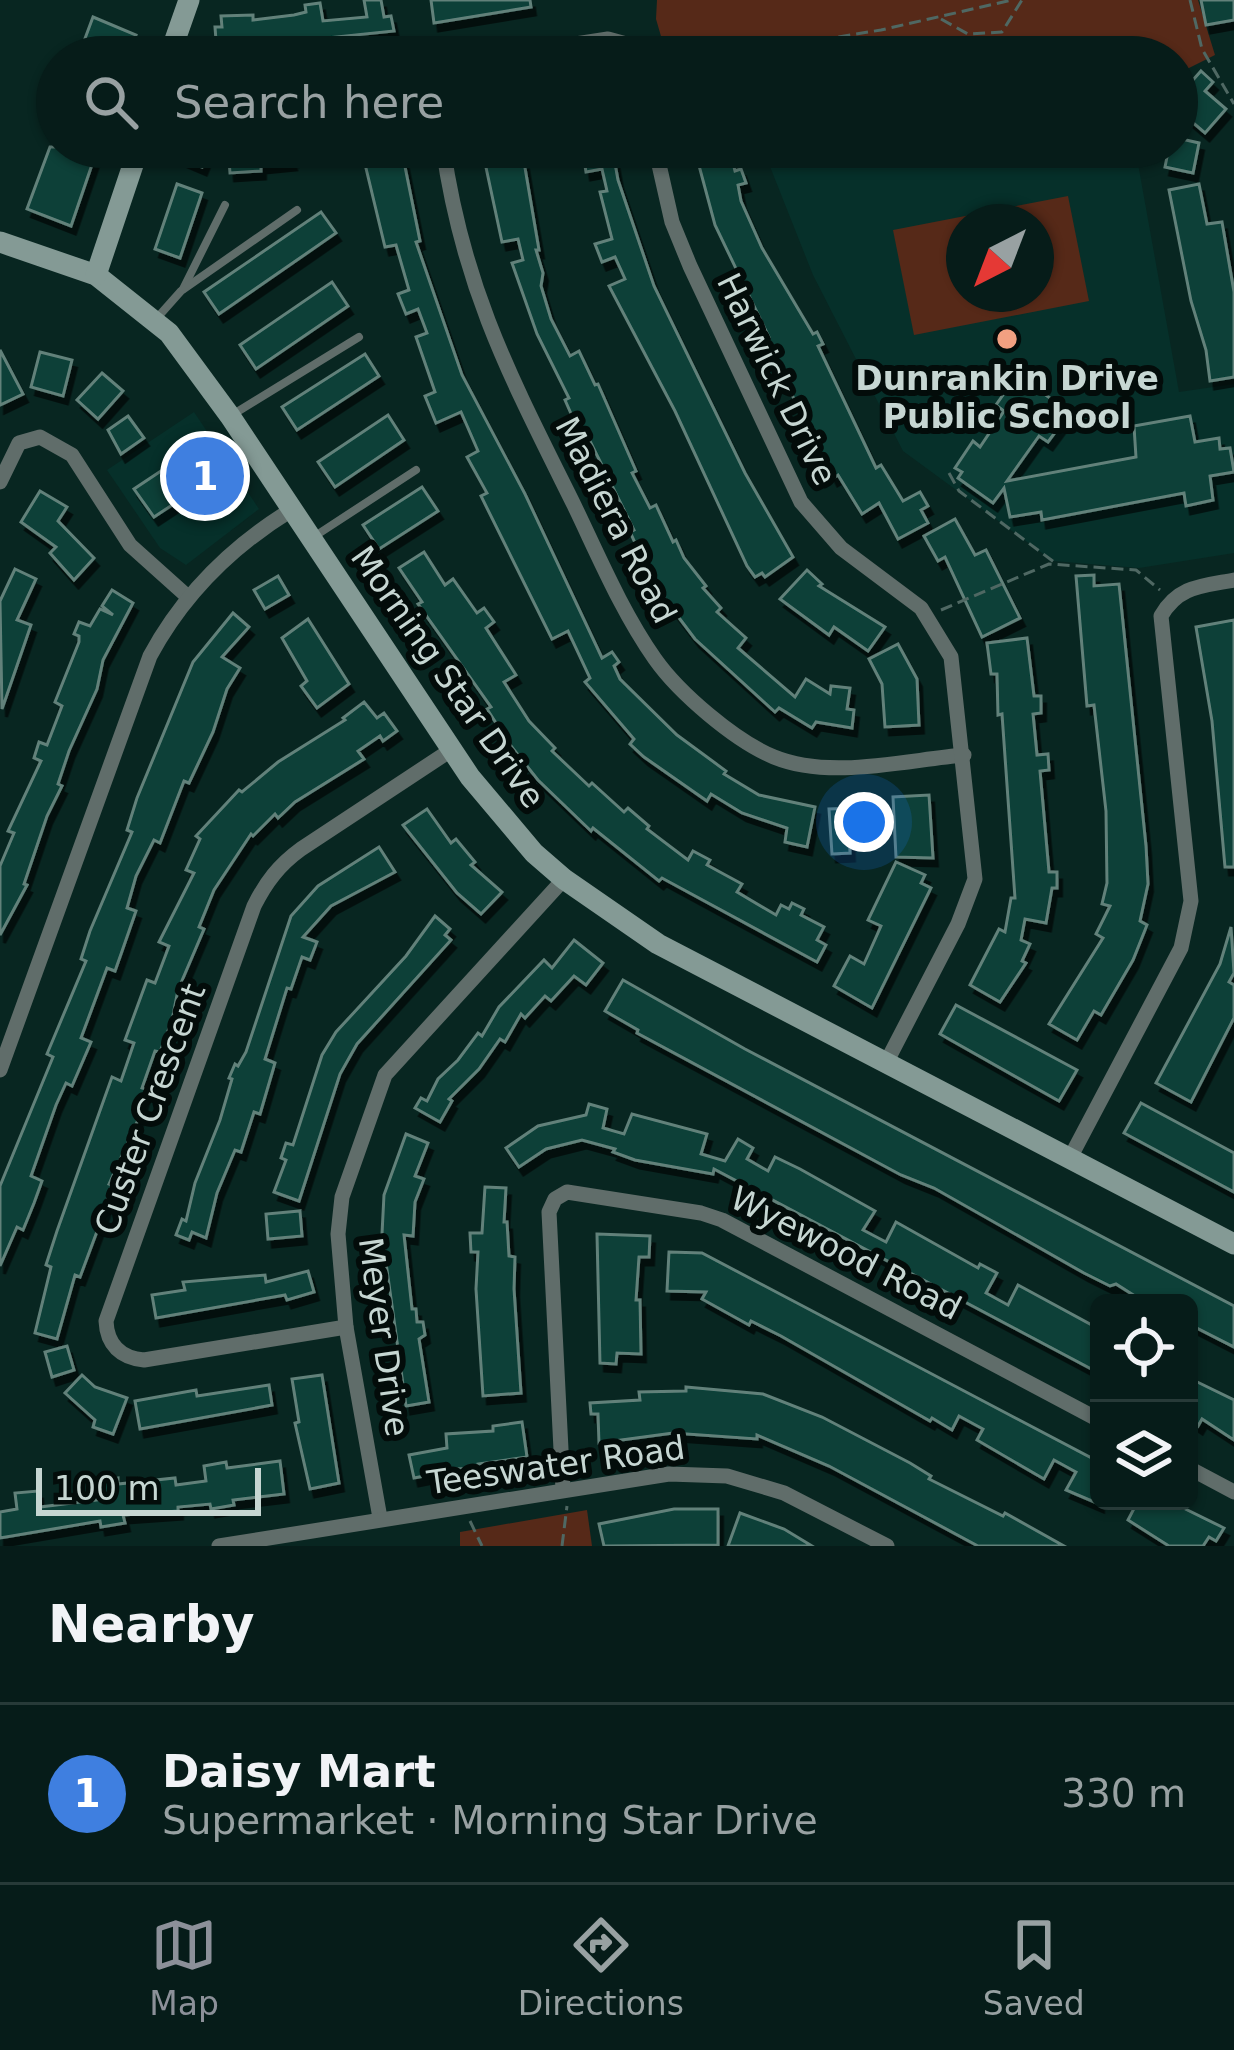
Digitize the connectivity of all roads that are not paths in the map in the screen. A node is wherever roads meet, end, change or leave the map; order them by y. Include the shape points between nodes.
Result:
1 (189, 0) edge
2 (177, 36) edge
3 (132, 168) edge
4 (446, 168) edge
5 (660, 168) edge
6 (225, 205) dead end
7 (297, 209) dead end
8 (0, 242) edge
9 (96, 275) junction
10 (181, 291) junction
11 (156, 319) junction
12 (359, 337) dead end
13 (230, 416) junction
14 (416, 470) dead end
15 (0, 482) edge
16 (291, 510) junction
17 (311, 538) junction
18 (1234, 580) edge
19 (188, 597) junction
20 (451, 750) junction
21 (964, 755) junction
22 (564, 879) junction
23 (886, 1063) junction
24 (0, 1070) edge
25 (1070, 1158) junction
26 (1234, 1244) edge
27 (346, 1327) junction
28 (1090, 1415) edge
29 (1198, 1473) edge
30 (565, 1489) junction
31 (1234, 1492) edge
32 (380, 1518) junction
33 (219, 1546) edge
34 (887, 1546) edge

1 - 2 street
3 - 9 street
4 - 21 street, Madiera Road via 483,317 658,663 710,715 771,756 835,766
5 - 21 street, Harwick Drive via 690,266 801,502 841,548 903,591 951,657
6 - 10 lane
7 - 10 lane
8 - 9 street, Morning Star Drive
9 - 11 street, Morning Star Drive
10 - 11 lane
11 - 13 street, Morning Star Drive
12 - 13 lane
13 - 16 street, Morning Star Drive
14 - 17 lane
15 - 19 street via 19,443 40,437 57,445 72,455 130,545
16 - 17 street, Morning Star Drive
16 - 19 street
17 - 20 street, Morning Star Drive
18 - 25 street via 1186,588 1161,616 1188,924
19 - 24 street via 138,682
20 - 22 street, Morning Star Drive
20 - 27 street, Custer Crescent via 280,864 265,884 106,1322 115,1348 144,1360
21 - 23 street, Harwick Drive via 975,879
22 - 23 street, Morning Star Drive via 658,944
22 - 27 street, Meyer Drive via 400,1055 374,1096 339,1216
23 - 25 street, Morning Star Drive
25 - 26 street, Morning Star Drive
27 - 32 street, Meyer Drive
28 - 30 street, Wyewood Road via 722,1220 567,1192 549,1212
29 - 31 street
30 - 32 street, Teeswater Road
30 - 34 street, Teeswater Road via 669,1474 727,1476 784,1492
32 - 33 street, Teeswater Road

